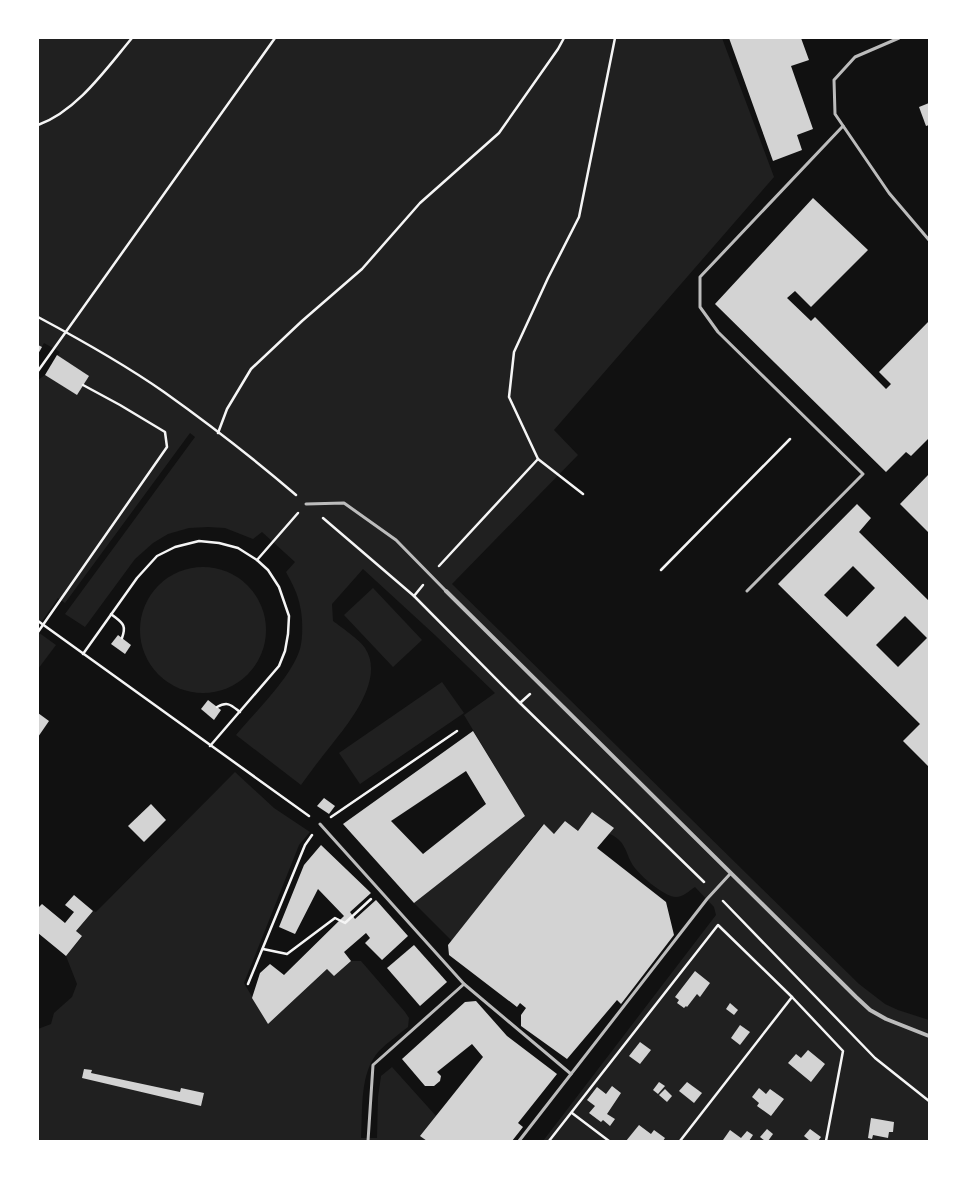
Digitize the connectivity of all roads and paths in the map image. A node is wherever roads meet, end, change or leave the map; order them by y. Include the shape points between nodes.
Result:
1 (132, 38) edge
2 (274, 38) edge
3 (564, 38) edge
4 (615, 38) edge
5 (899, 38) edge
6 (38, 125) edge
7 (843, 126) junction
8 (929, 240) edge
9 (38, 316) edge
10 (66, 332) junction
11 (38, 371) edge
12 (83, 385) dead end
13 (218, 433) junction
14 (790, 439) dead end
15 (538, 459) junction
16 (583, 494) dead end
17 (306, 504) junction
18 (257, 560) junction
19 (661, 570) dead end
20 (431, 575) junction
21 (446, 591) joint
22 (747, 591) dead end
23 (414, 596) junction
24 (111, 614) junction
25 (38, 621) edge
26 (43, 625) junction
27 (38, 632) edge
28 (122, 638) dead end
29 (82, 654) junction
30 (217, 707) dead end
31 (240, 712) junction
32 (210, 746) junction
33 (320, 824) joint
34 (730, 874) junction
35 (380, 891) junction
36 (714, 892) junction
37 (263, 949) dead end
38 (464, 984) junction
39 (792, 997) junction
40 (929, 1036) edge
41 (571, 1074) junction
42 (929, 1101) edge
43 (572, 1112) junction
44 (370, 1140) edge
45 (519, 1141) edge
46 (549, 1141) edge
47 (609, 1141) edge
48 (680, 1141) edge
49 (826, 1141) edge

1 - 6 path via 96,81 68,108
2 - 10 path
3 - 13 path via 499,133 420,204 362,269 251,369 227,409
4 - 15 path via 579,217 514,352 509,397
5 - 7 lane via 856,57 834,80 835,114
7 - 8 lane via 889,193
7 - 22 lane via 700,277 700,307 718,332 862,474
9 - 10 path
10 - 11 path
10 - 13 path via 164,392
12 - 26 path via 165,432 167,447
13 - 17 path
14 - 19 path
15 - 16 path
15 - 20 path
17 - 18 path
17 - 20 lane via 344,503 396,540
17 - 23 path
18 - 24 path via 238,548 219,543 199,541 175,547 157,556
18 - 31 path via 268,570 279,587 289,616 288,634 279,666
20 - 21 lane
20 - 23 path
21 - 34 street
23 - 36 path via 520,704
24 - 28 path via 124,624
24 - 29 path
25 - 26 path
26 - 27 path
26 - 29 path
29 - 32 path
30 - 31 path via 223,703 229,704
31 - 32 path
32 - 33 path
33 - 35 lane
34 - 36 lane
34 - 40 street via 870,1010
35 - 37 path via 345,923 336,918 287,954
35 - 38 lane
36 - 41 lane
36 - 42 path via 875,1058
38 - 41 lane
38 - 44 lane via 373,1065
39 - 43 path via 718,925
39 - 48 path
39 - 49 path via 843,1051
41 - 45 lane
43 - 46 path
43 - 47 path

